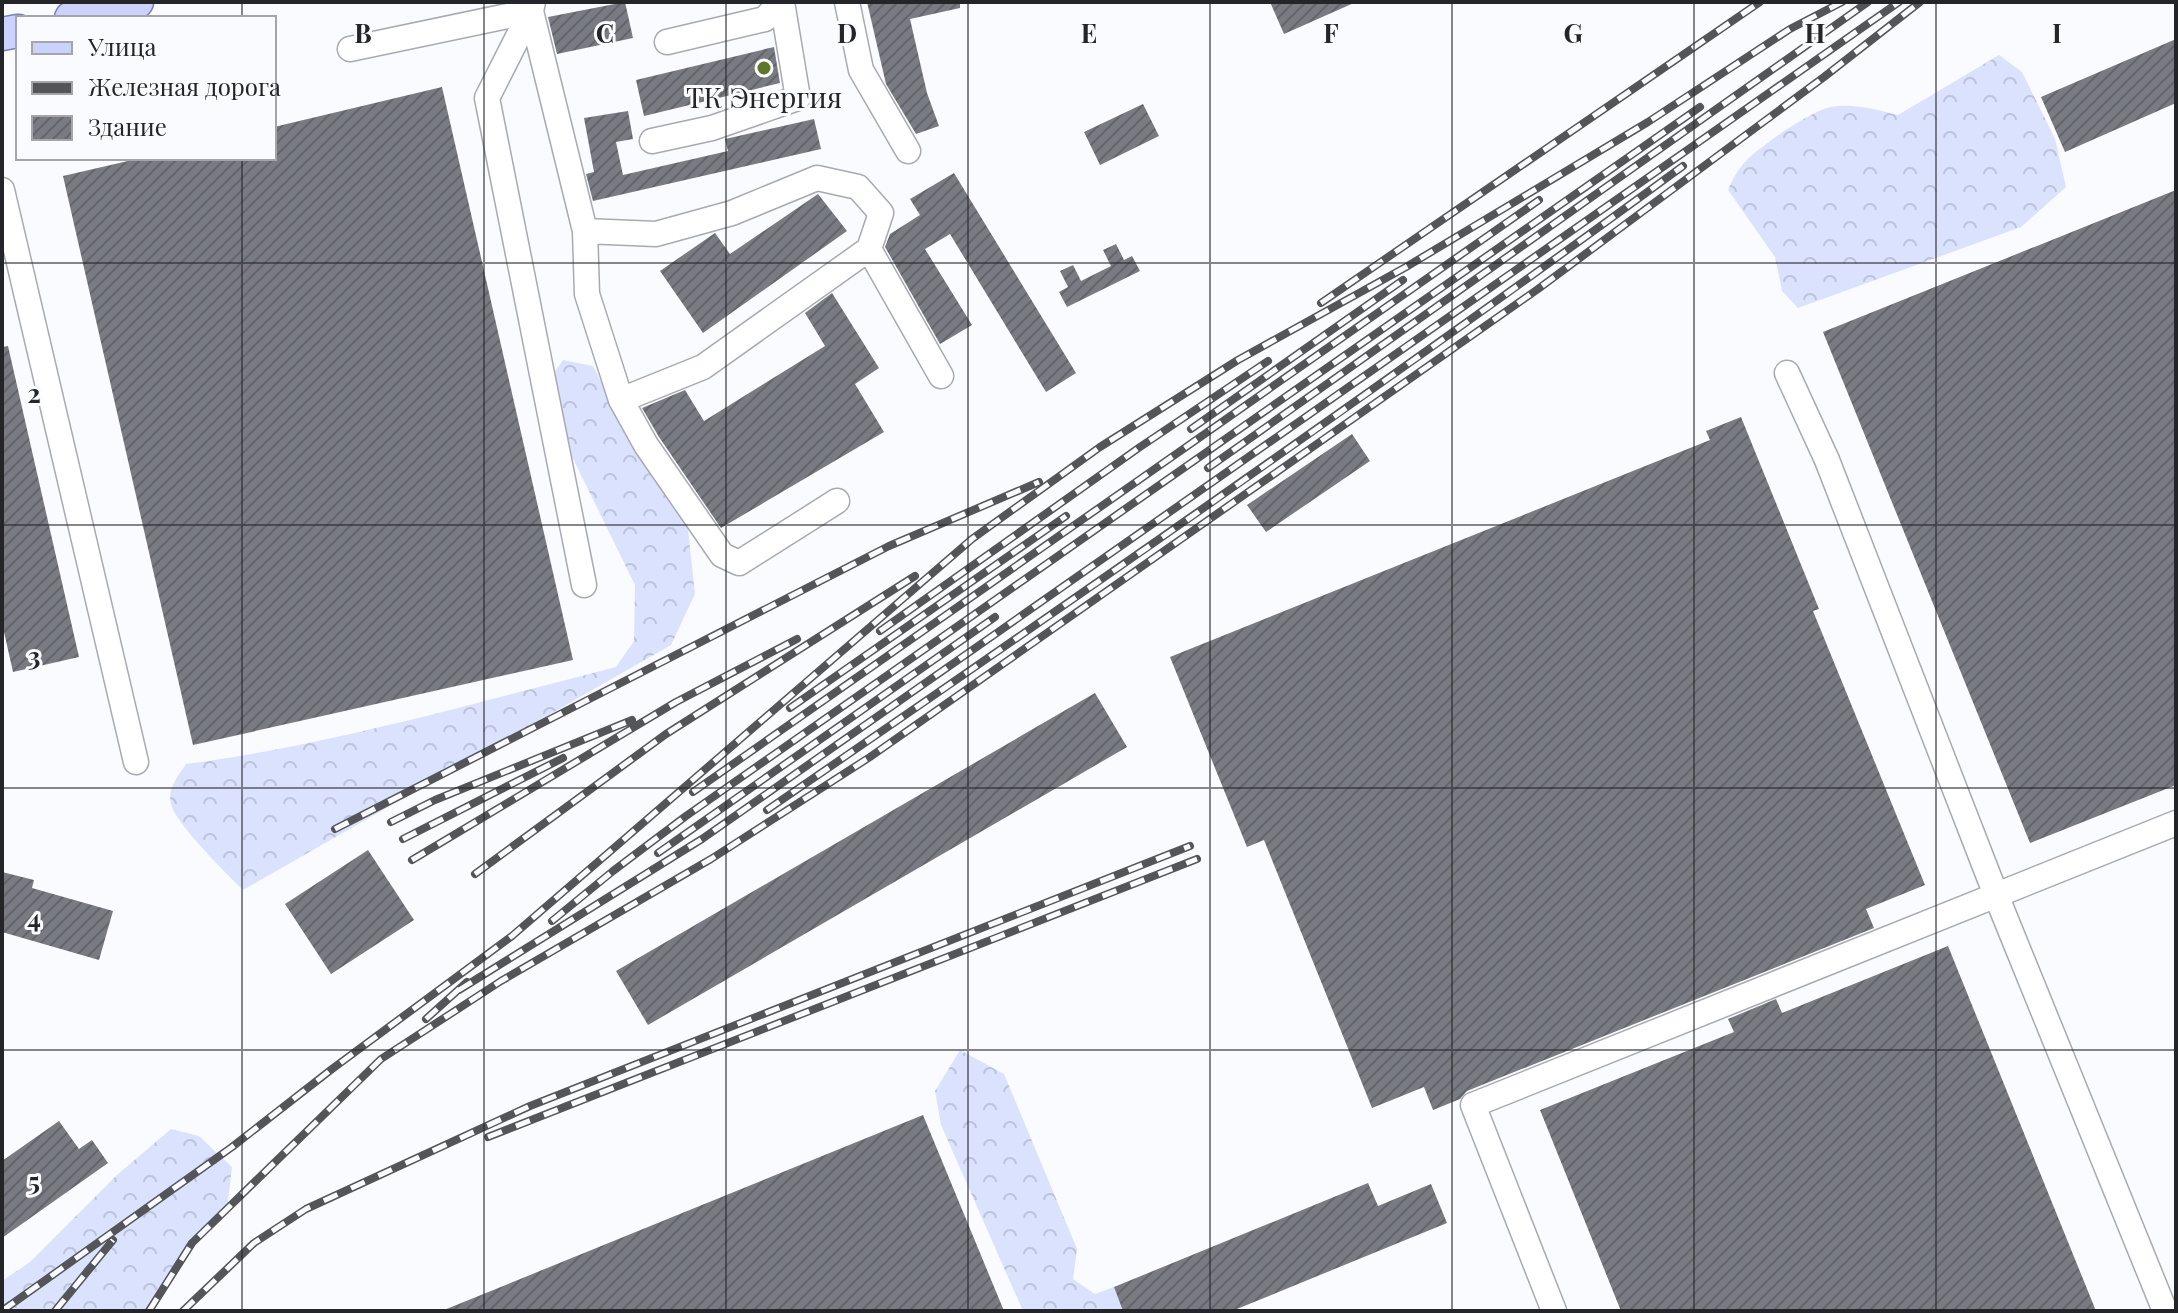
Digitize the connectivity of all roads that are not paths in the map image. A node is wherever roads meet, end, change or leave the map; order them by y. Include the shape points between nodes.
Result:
1 (137, 2) edge
2 (781, 2) edge
3 (847, 2) edge
4 (532, 7) edge
5 (79, 16) edge
6 (667, 42) dead end
7 (350, 49) dead end
8 (652, 141) dead end
9 (908, 151) dead end
10 (2, 190) edge
11 (585, 231) junction
12 (869, 249) junction
13 (1787, 373) dead end
14 (941, 376) dead end
15 (621, 400) junction
16 (837, 501) dead end
17 (584, 585) dead end
18 (136, 762) dead end
19 (2176, 823) edge
20 (1996, 895) junction
21 (1554, 1311) edge
22 (2165, 1311) edge

1 - 5 main road
2 - 6 lane via 765,19
2 - 8 lane via 798,98 712,128
3 - 9 lane via 861,70
4 - 7 lane
4 - 11 lane
4 - 17 lane via 487,98
10 - 18 lane
11 - 12 lane via 656,234 732,213 817,178 858,187 881,213
11 - 15 lane via 587,294
12 - 14 lane
12 - 15 lane via 703,367
13 - 20 lane via 1827,460
15 - 16 lane via 722,555 739,563
19 - 20 lane
20 - 21 lane via 1473,1105
20 - 22 lane

